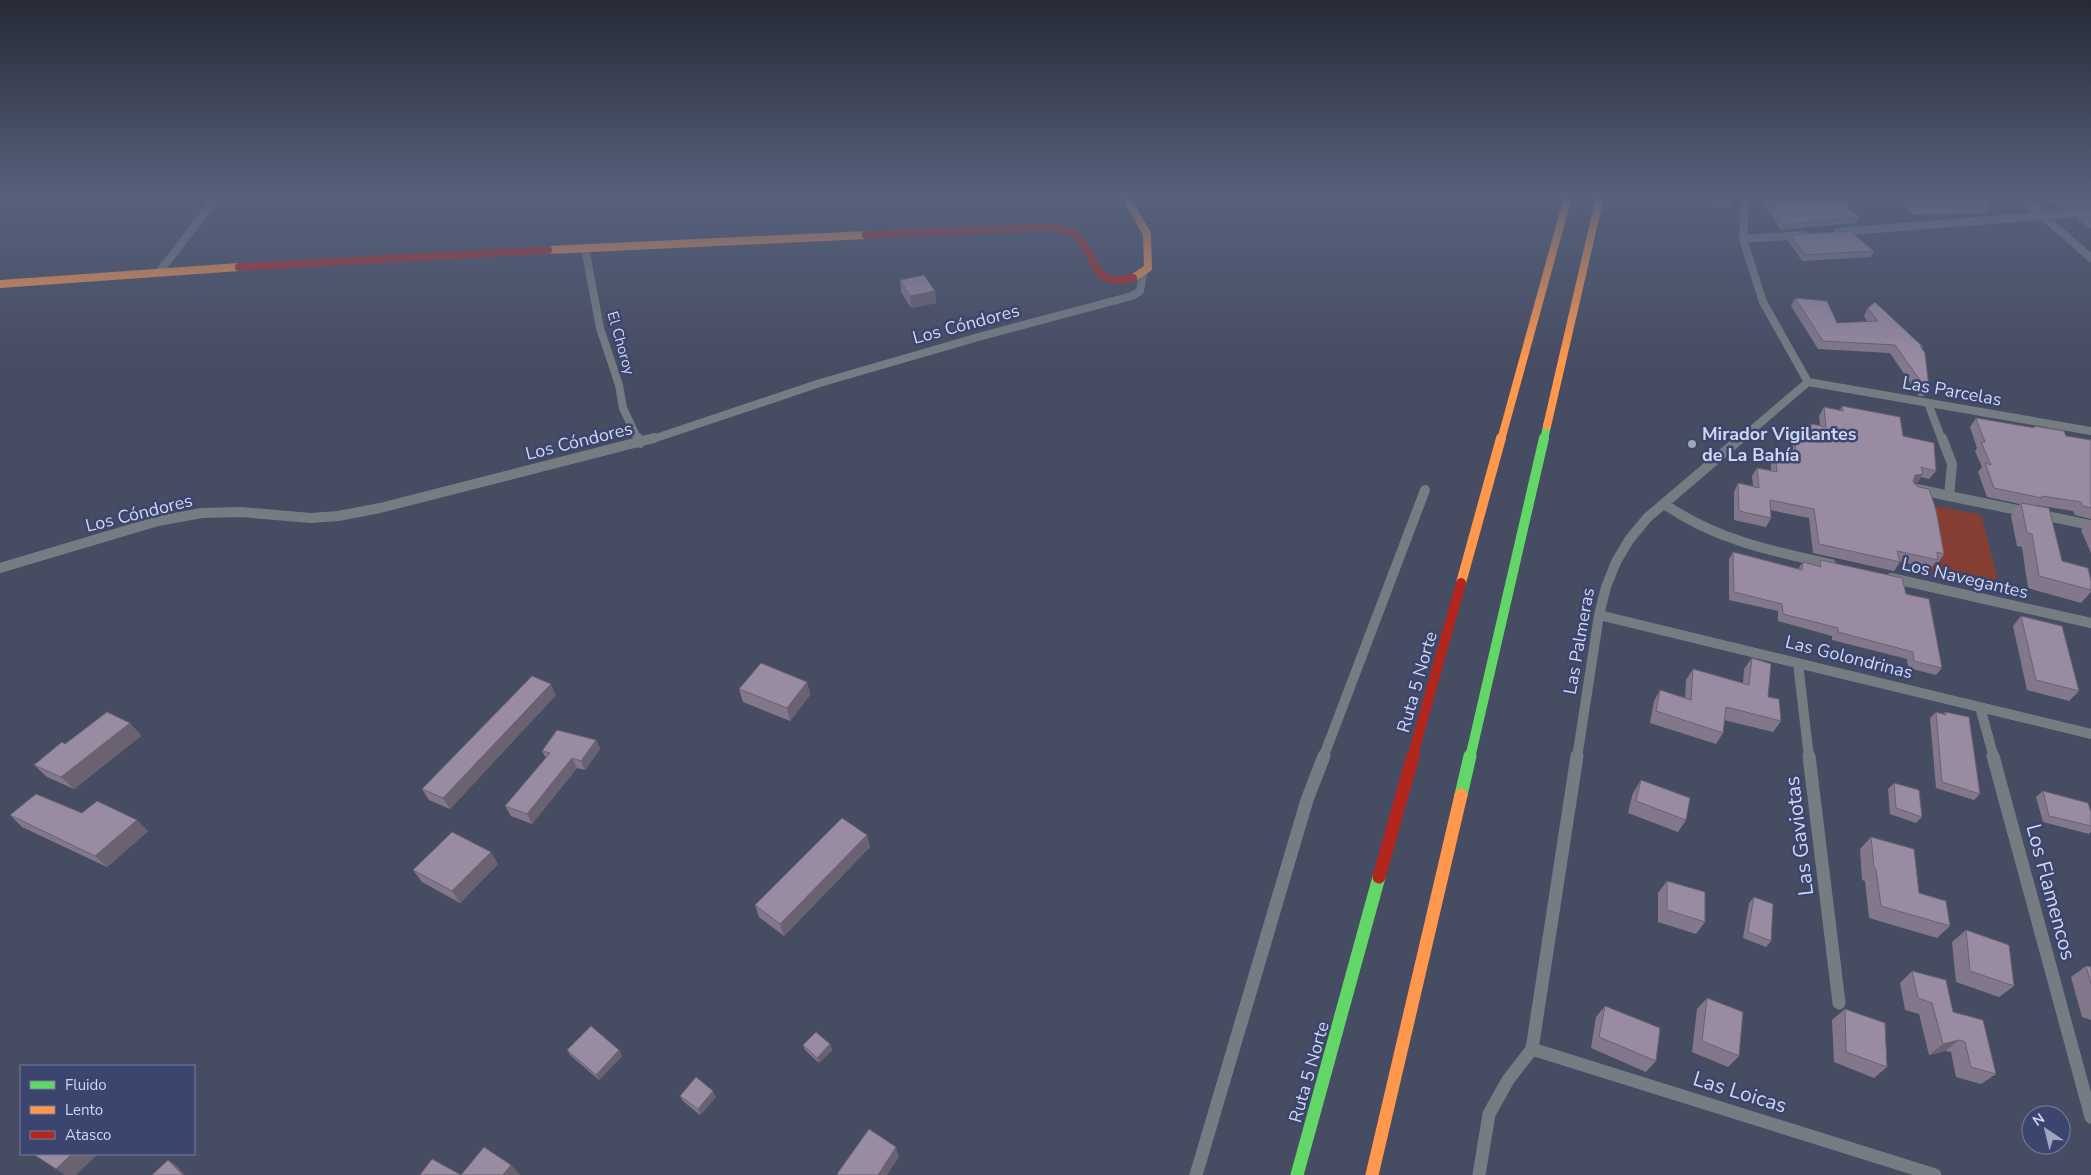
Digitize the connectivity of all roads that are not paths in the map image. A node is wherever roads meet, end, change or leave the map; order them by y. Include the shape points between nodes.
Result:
1 (175, 252) edge
2 (514, 252) edge
3 (586, 252) edge
4 (1087, 252) edge
5 (1148, 252) edge
6 (1553, 252) edge
7 (1587, 252) edge
8 (1747, 252) edge
9 (160, 271) junction
10 (1142, 275) junction
11 (0, 284) edge
12 (1808, 382) junction
13 (1928, 403) junction
14 (2091, 431) edge
15 (640, 443) junction
16 (1914, 489) edge
17 (1425, 490) dead end
18 (1949, 496) junction
19 (1664, 504) junction
20 (2091, 526) edge
21 (1843, 567) edge
22 (0, 568) edge
23 (1881, 576) edge
24 (1599, 615) junction
25 (2091, 623) edge
26 (1798, 663) junction
27 (1980, 707) junction
28 (2091, 734) edge
29 (1839, 1004) dead end
30 (1532, 1049) junction
31 (2091, 1117) edge
32 (1196, 1175) edge
33 (1297, 1175) edge
34 (1372, 1175) edge
35 (1478, 1175) edge
36 (1935, 1175) edge

1 - 9 street
2 - 9 main road
3 - 15 street, El Choroy via 600,328 617,377 623,408
4 - 10 main road via 1096,271 1108,279 1122,281
5 - 10 main road via 1148,268
6 - 33 main road, Ruta 5 Norte
7 - 34 main road
8 - 12 street via 1763,302
9 - 11 main road
10 - 15 street, Los Cóndores via 1140,291 1118,300 820,383
12 - 13 street, Las Parcelas
12 - 19 street, Las Palmeras
13 - 14 street, Las Parcelas
13 - 18 street via 1952,464
15 - 22 street, Los Cóndores via 338,516 311,518 241,512 202,513 158,521
16 - 18 street
17 - 32 street via 1307,800
18 - 20 street
19 - 21 street via 1695,525 1723,538
19 - 24 street, Las Palmeras via 1632,534 1620,552 1608,578
23 - 25 street, Los Navegantes
24 - 26 street, Las Golondrinas
24 - 30 street, Las Palmeras
26 - 27 street, Las Golondrinas
26 - 29 street, Las Gaviotas
27 - 28 street, Las Golondrinas
27 - 31 street, Los Flamencos
30 - 35 street, Las Palmeras via 1508,1080 1489,1114
30 - 36 street, Las Loicas

